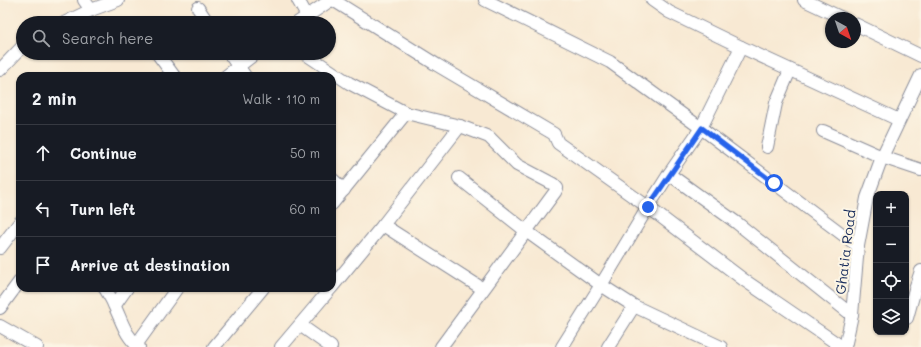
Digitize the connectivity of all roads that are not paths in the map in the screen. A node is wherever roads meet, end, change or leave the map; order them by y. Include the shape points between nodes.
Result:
1 (84, 0) edge
2 (118, 0) edge
3 (298, 0) edge
4 (332, 0) edge
5 (486, 0) edge
6 (804, 0) edge
7 (657, 2) edge
8 (198, 8) dead end
9 (91, 10) junction
10 (829, 12) edge
11 (79, 16) edge
12 (203, 16) edge
13 (301, 16) edge
14 (308, 16) edge
15 (861, 27) edge
16 (741, 47) junction
17 (16, 53) edge
18 (921, 56) edge
19 (162, 60) edge
20 (234, 60) edge
21 (251, 60) edge
22 (314, 60) edge
23 (0, 70) edge
24 (790, 70) junction
25 (242, 71) edge
26 (171, 72) edge
27 (332, 72) edge
28 (336, 74) edge
29 (921, 75) edge
30 (406, 113) junction
31 (899, 120) junction
32 (460, 126) junction
33 (702, 128) junction
34 (823, 131) dead end
35 (767, 147) dead end
36 (882, 157) junction
37 (921, 170) edge
38 (670, 174) junction
39 (459, 178) dead end
40 (336, 183) edge
41 (344, 190) junction
42 (336, 199) edge
43 (648, 207) junction
44 (383, 225) junction
45 (16, 227) edge
46 (526, 231) junction
47 (858, 246) junction
48 (0, 248) edge
49 (921, 271) edge
50 (336, 281) edge
51 (601, 285) junction
52 (16, 286) edge
53 (483, 289) junction
54 (107, 292) edge
55 (124, 292) edge
56 (174, 292) edge
57 (260, 292) edge
58 (327, 292) edge
59 (115, 305) junction
60 (634, 306) junction
61 (0, 308) edge
62 (909, 311) edge
63 (852, 315) junction
64 (300, 325) junction
65 (0, 326) edge
66 (137, 346) edge
67 (37, 347) edge
68 (214, 347) edge
69 (281, 347) edge
70 (331, 347) edge
71 (440, 347) edge
72 (562, 347) edge
73 (608, 347) edge
74 (720, 347) edge
75 (842, 347) edge
76 (845, 347) edge

1 - 9 street
2 - 9 street
3 - 13 street
4 - 14 street
4 - 43 street via 554,134 558,143
5 - 33 street via 610,62
6 - 10 street
7 - 16 street via 669,12
8 - 12 street
9 - 11 street
15 - 18 street
16 - 24 street
16 - 33 street
17 - 23 street
19 - 26 street
20 - 25 street
21 - 25 street
22 - 27 street
24 - 31 street
24 - 35 street via 776,103
28 - 30 street
29 - 31 street, Ghatia Road
30 - 32 street
30 - 41 street
31 - 36 street, Ghatia Road
32 - 44 street
32 - 46 street via 489,137 517,165 557,188
33 - 38 street
33 - 47 street
34 - 36 street
36 - 37 street
36 - 47 street, Ghatia Road via 867,198
38 - 43 street
38 - 63 street
39 - 46 street
40 - 41 street
41 - 42 street
43 - 51 street
43 - 75 street via 744,280
44 - 50 street
44 - 53 street
45 - 48 street
46 - 51 street
46 - 53 street
47 - 63 street, Ghatia Road
49 - 62 street
51 - 60 street
51 - 72 street
52 - 61 street
53 - 71 street
54 - 59 street
55 - 59 street
56 - 66 street
57 - 68 street
58 - 64 street
59 - 66 street via 124,329
60 - 73 street
60 - 74 street
63 - 76 street, Ghatia Road
64 - 69 street
64 - 70 street
65 - 67 street

